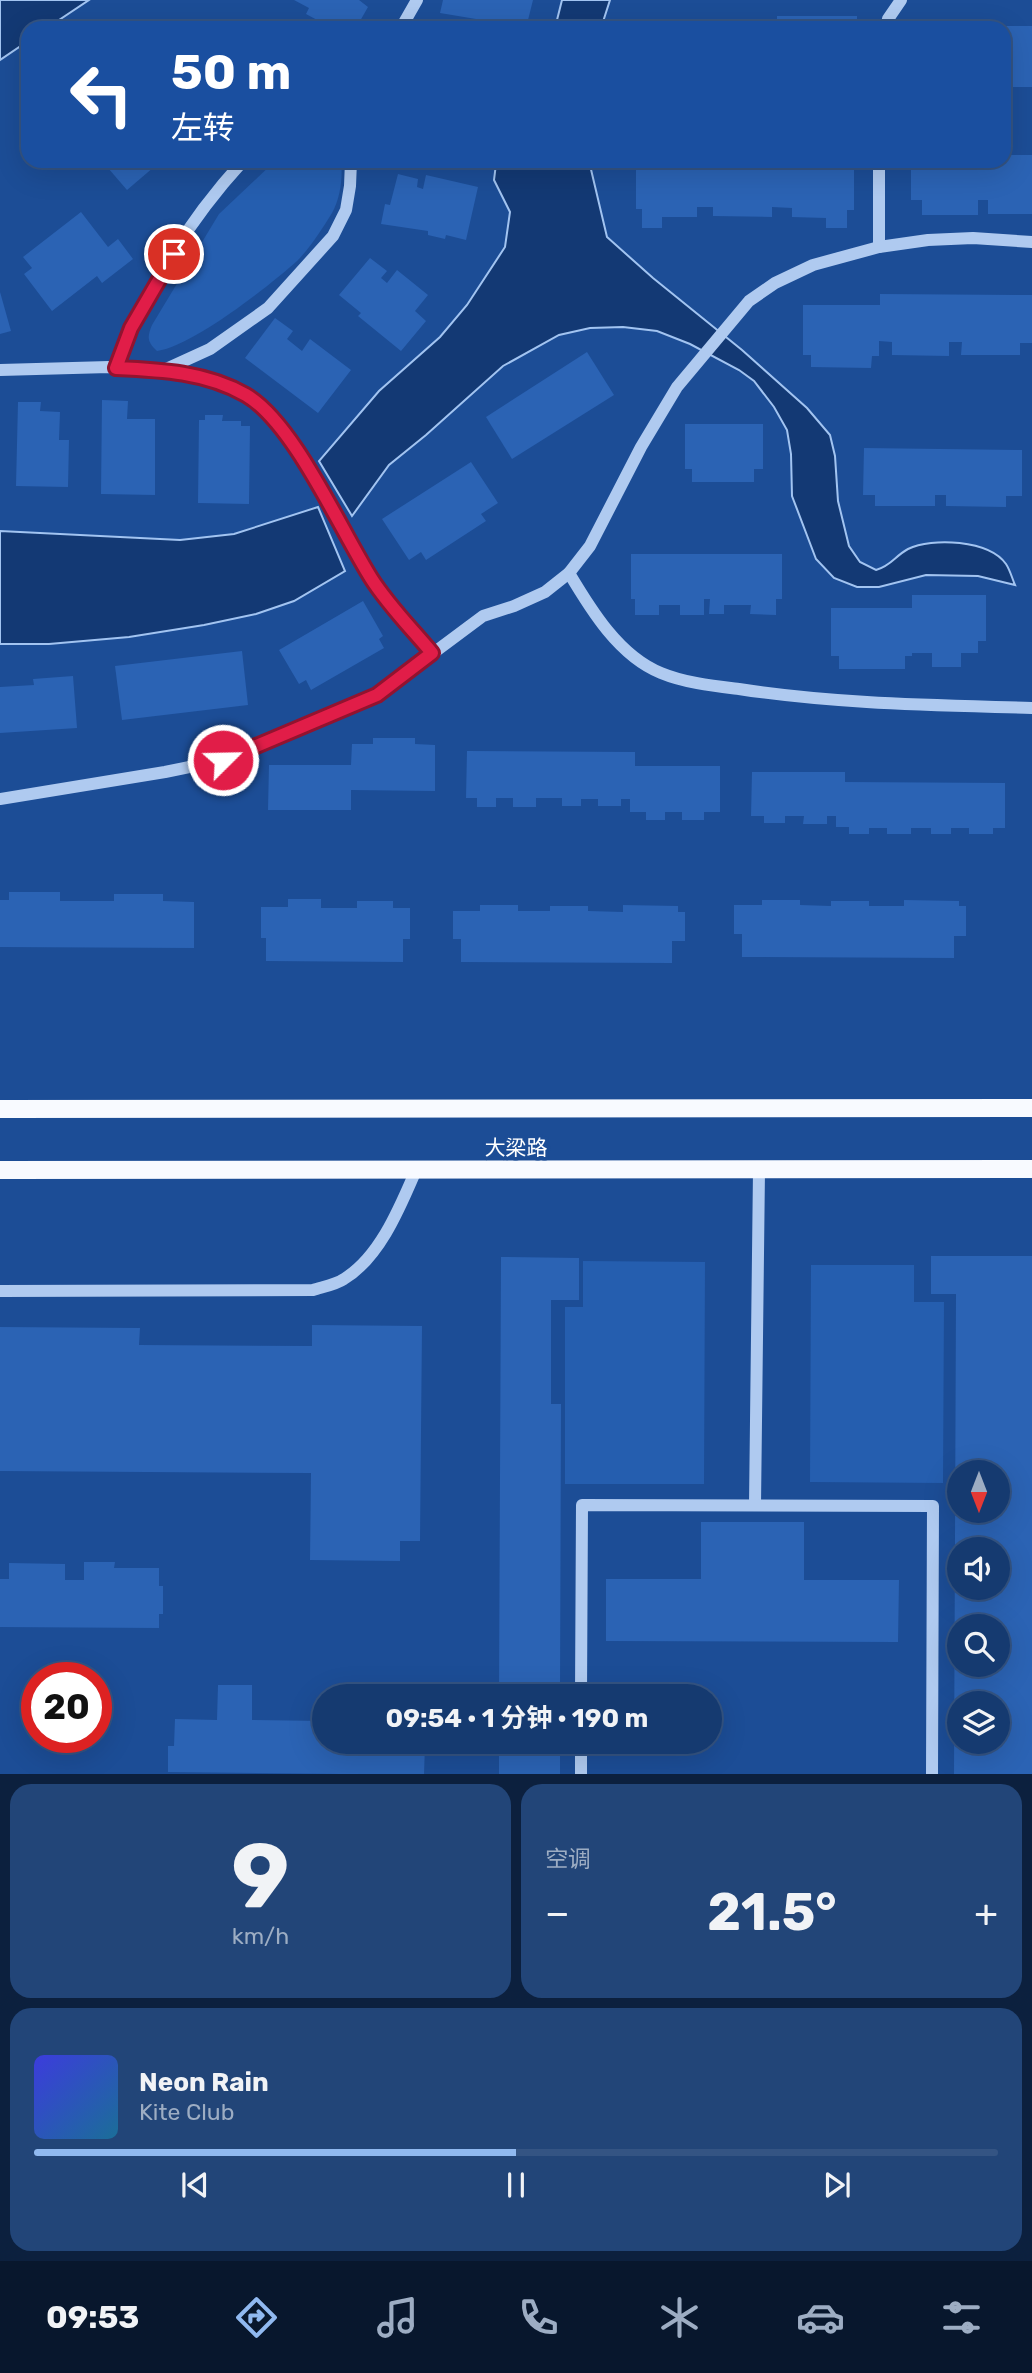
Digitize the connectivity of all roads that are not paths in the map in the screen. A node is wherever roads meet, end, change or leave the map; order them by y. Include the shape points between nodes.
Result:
1 (418, 0) edge
2 (901, 0) edge
3 (405, 21) edge
4 (888, 21) edge
5 (237, 168) edge
6 (351, 168) edge
7 (879, 168) edge
8 (1032, 242) edge
9 (879, 247) junction
10 (116, 368) junction
11 (0, 370) edge
12 (164, 371) junction
13 (569, 573) junction
14 (432, 653) junction
15 (1032, 708) edge
16 (0, 799) edge
17 (1032, 1108) edge
18 (0, 1109) edge
19 (1032, 1169) edge
20 (0, 1170) edge
21 (416, 1170) junction
22 (759, 1170) junction
23 (0, 1291) edge
24 (755, 1505) junction
25 (581, 1684) edge
26 (581, 1754) edge
27 (581, 1774) edge
28 (932, 1774) edge

1 - 3 lane
2 - 4 lane
5 - 10 lane via 193,220 131,328
6 - 12 lane via 346,210 333,236 268,308 210,349
7 - 9 lane
8 - 9 lane via 928,240
9 - 13 lane via 813,265 775,282 749,301 677,387 590,546
10 - 11 lane
10 - 12 lane
12 - 14 lane via 231,387 271,416 373,581
13 - 14 lane via 545,592 483,616
13 - 15 lane via 595,618 631,654 661,673 774,695
14 - 16 lane via 377,695 223,760
17 - 18 main road, 大梁路
19 - 22 main road, 大梁路
20 - 21 main road, 大梁路
21 - 22 main road, 大梁路
21 - 23 lane via 368,1258 344,1280 313,1290
22 - 24 lane
24 - 25 lane via 582,1505
24 - 28 lane via 933,1506
26 - 27 lane

